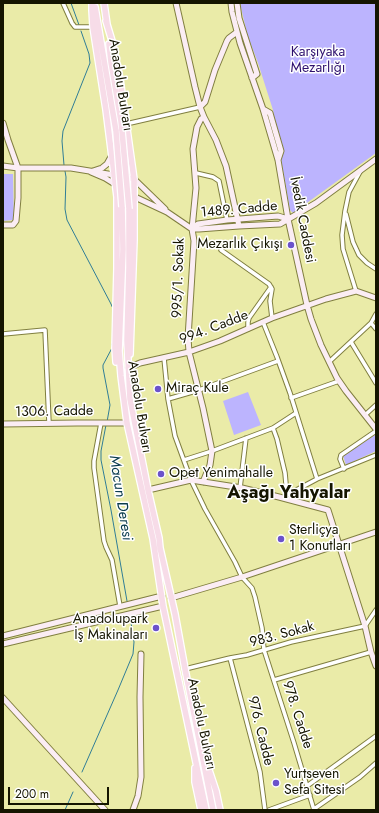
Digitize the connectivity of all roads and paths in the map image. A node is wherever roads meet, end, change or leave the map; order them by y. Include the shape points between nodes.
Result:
1 (63, 3) edge
2 (93, 3) edge
3 (104, 3) edge
4 (176, 3) edge
5 (231, 3) edge
6 (237, 3) edge
7 (106, 21) junction
8 (93, 27) junction
9 (237, 32) junction
10 (246, 41) junction
11 (240, 43) junction
12 (252, 78) junction
13 (200, 107) junction
14 (204, 117) junction
15 (3, 124) edge
16 (126, 124) junction
17 (119, 131) junction
18 (112, 154) junction
19 (376, 159) edge
20 (3, 166) edge
21 (18, 168) junction
22 (362, 168) junction
23 (90, 172) junction
24 (196, 172) junction
25 (114, 175) junction
26 (134, 179) junction
27 (115, 184) junction
28 (134, 195) junction
29 (345, 211) junction
30 (167, 212) junction
31 (238, 219) junction
32 (288, 219) junction
33 (227, 220) junction
34 (3, 225) edge
35 (239, 226) junction
36 (192, 229) junction
37 (221, 250) dead end
38 (376, 269) edge
39 (272, 287) junction
40 (356, 291) junction
41 (376, 298) edge
42 (307, 305) junction
43 (376, 314) edge
44 (272, 318) junction
45 (263, 322) junction
46 (370, 323) junction
47 (248, 328) junction
48 (376, 329) edge
49 (3, 334) edge
50 (351, 342) junction
51 (190, 352) junction
52 (164, 358) junction
53 (278, 361) junction
54 (329, 362) junction
55 (128, 368) junction
56 (121, 376) junction
57 (339, 381) junction
58 (376, 383) edge
59 (199, 390) junction
60 (291, 398) junction
61 (168, 399) junction
62 (376, 405) edge
63 (296, 413) junction
64 (365, 415) junction
65 (49, 423) junction
66 (105, 423) junction
67 (127, 423) junction
68 (3, 424) edge
69 (273, 428) junction
70 (376, 430) edge
71 (246, 438) junction
72 (212, 451) junction
73 (376, 455) edge
74 (184, 460) junction
75 (344, 469) junction
76 (317, 479) junction
77 (191, 480) junction
78 (203, 482) junction
79 (240, 488) junction
80 (148, 490) junction
81 (287, 497) junction
82 (376, 532) edge
83 (340, 544) junction
84 (242, 577) junction
85 (162, 596) junction
86 (171, 598) junction
87 (120, 606) junction
88 (163, 606) junction
89 (376, 610) edge
90 (365, 626) junction
91 (3, 636) edge
92 (3, 644) edge
93 (264, 650) junction
94 (371, 652) junction
95 (141, 654) dead end
96 (230, 658) junction
97 (376, 666) edge
98 (185, 669) junction
99 (274, 680) junction
100 (3, 698) edge
101 (376, 736) edge
102 (202, 753) junction
103 (195, 755) junction
104 (376, 764) edge
105 (307, 786) junction
106 (310, 795) junction
107 (105, 810) edge
108 (133, 810) edge
109 (201, 810) edge
110 (206, 810) edge
111 (213, 810) edge
112 (220, 810) edge
113 (265, 810) edge
114 (269, 810) edge
115 (314, 810) edge

1 - 8 street via 75,27
2 - 8 main road
2 - 17 main road, Anadolu Bulvarı
3 - 7 main road, Anadolu Bulvarı
4 - 13 street
5 - 9 street
6 - 10 street
7 - 16 main road via 120,79
7 - 17 main road, Anadolu Bulvarı via 122,121
8 - 18 main road
9 - 11 street
9 - 13 street via 227,41 205,102
10 - 11 street
10 - 12 street via 257,74
11 - 12 street
12 - 32 street, İvedik Caddesi via 263,109 270,113 279,140 281,151 278,160
13 - 14 street
13 - 16 street
14 - 24 street, 995/1. Sokak via 197,128 193,149
14 - 31 street via 226,166
15 - 21 street
16 - 26 main road
17 - 55 main road, Anadolu Bulvarı, bridge via 129,209 126,340
17 - 56 main road, Anadolu Bulvarı, bridge via 123,249 119,351
18 - 23 street via 107,164
18 - 25 main road
19 - 22 street
20 - 21 street, 1489. Cadde
21 - 23 street, 1489. Cadde via 71,168
21 - 34 street via 16,221 14,224
22 - 29 street via 350,192
22 - 32 street via 316,204
23 - 25 street, 1489. Cadde
23 - 27 street, 1489. Cadde
24 - 33 street via 219,181
24 - 36 street, 995/1. Sokak
25 - 26 street, 1489. Cadde
25 - 27 main road
26 - 28 main road
26 - 30 street, 1489. Cadde
27 - 28 street, 1489. Cadde
27 - 56 main road via 115,348
28 - 30 street, 1489. Cadde
28 - 55 main road via 133,296
29 - 38 street via 358,255
29 - 40 street via 343,249
30 - 36 street, 1489. Cadde
31 - 32 street, 1489. Cadde via 278,216
31 - 33 street, 1489. Cadde
31 - 35 street
32 - 35 street, 1489. Cadde via 280,224
32 - 42 street, İvedik Caddesi
33 - 36 street, 1489. Cadde via 198,224
35 - 36 street, 1489. Cadde
36 - 51 street, 995/1. Sokak via 194,241 188,338
37 - 39 street
39 - 44 street
39 - 47 street via 249,318
40 - 41 street
40 - 42 street, 994. Cadde
42 - 44 street, 994. Cadde
42 - 54 street, İvedik Caddesi
43 - 46 street
44 - 45 street, 994. Cadde
45 - 47 street, 994. Cadde
45 - 53 street
46 - 48 street
46 - 50 street
47 - 51 street, 994. Cadde
49 - 65 street via 45,330
50 - 54 street
50 - 58 street
51 - 52 street, 994. Cadde
51 - 59 street, 995/1. Sokak
52 - 55 street, 994. Cadde
52 - 61 street, 978. Cadde
53 - 59 street
53 - 60 street
54 - 57 street, İvedik Caddesi
55 - 80 main road, Anadolu Bulvarı via 130,399
56 - 67 main road, Anadolu Bulvarı
57 - 60 street
57 - 64 street, İvedik Caddesi
59 - 61 street
59 - 72 street, 995/1. Sokak
60 - 63 street
61 - 74 street, 978. Cadde via 175,436
62 - 64 street
63 - 69 street
63 - 76 street
64 - 70 street, İvedik Caddesi
65 - 66 street, 1306. Cadde
65 - 68 street, 1306. Cadde
66 - 67 street, 1306. Cadde
66 - 87 street via 94,468 104,541 112,560
67 - 85 main road, Anadolu Bulvarı via 153,539
69 - 71 street
69 - 81 street via 285,473
70 - 75 street via 341,455
71 - 72 street
71 - 79 street
72 - 74 street
72 - 78 street
73 - 75 street
74 - 77 street, 978. Cadde
75 - 76 street
76 - 81 street
77 - 78 street
77 - 80 street
77 - 84 street, 978. Cadde
78 - 79 street
79 - 81 street
80 - 86 main road, Anadolu Bulvarı
81 - 83 street via 328,510
82 - 83 street
83 - 84 street
83 - 90 street
84 - 86 street
84 - 93 street, 978. Cadde via 252,588 255,597
85 - 87 street
85 - 88 main road, Anadolu Bulvarı
86 - 98 main road, Anadolu Bulvarı
87 - 91 street
88 - 92 street
88 - 103 main road, Anadolu Bulvarı
89 - 90 street
90 - 93 street, 983. Sokak
90 - 94 street
93 - 96 street, 983. Sokak
93 - 99 street, 978. Cadde
94 - 97 street
94 - 99 street
95 - 108 street via 141,777
96 - 98 street, 983. Sokak
96 - 113 street, 976. Cadde via 260,772
98 - 102 main road, Anadolu Bulvarı
99 - 105 street, 978. Cadde
100 - 107 street
101 - 105 street
102 - 111 main road, Anadolu Bulvarı
102 - 112 main road
103 - 109 main road via 195,782
103 - 110 main road, Anadolu Bulvarı
104 - 115 street
105 - 106 street, 978. Cadde
106 - 114 street
106 - 115 street, 978. Cadde

